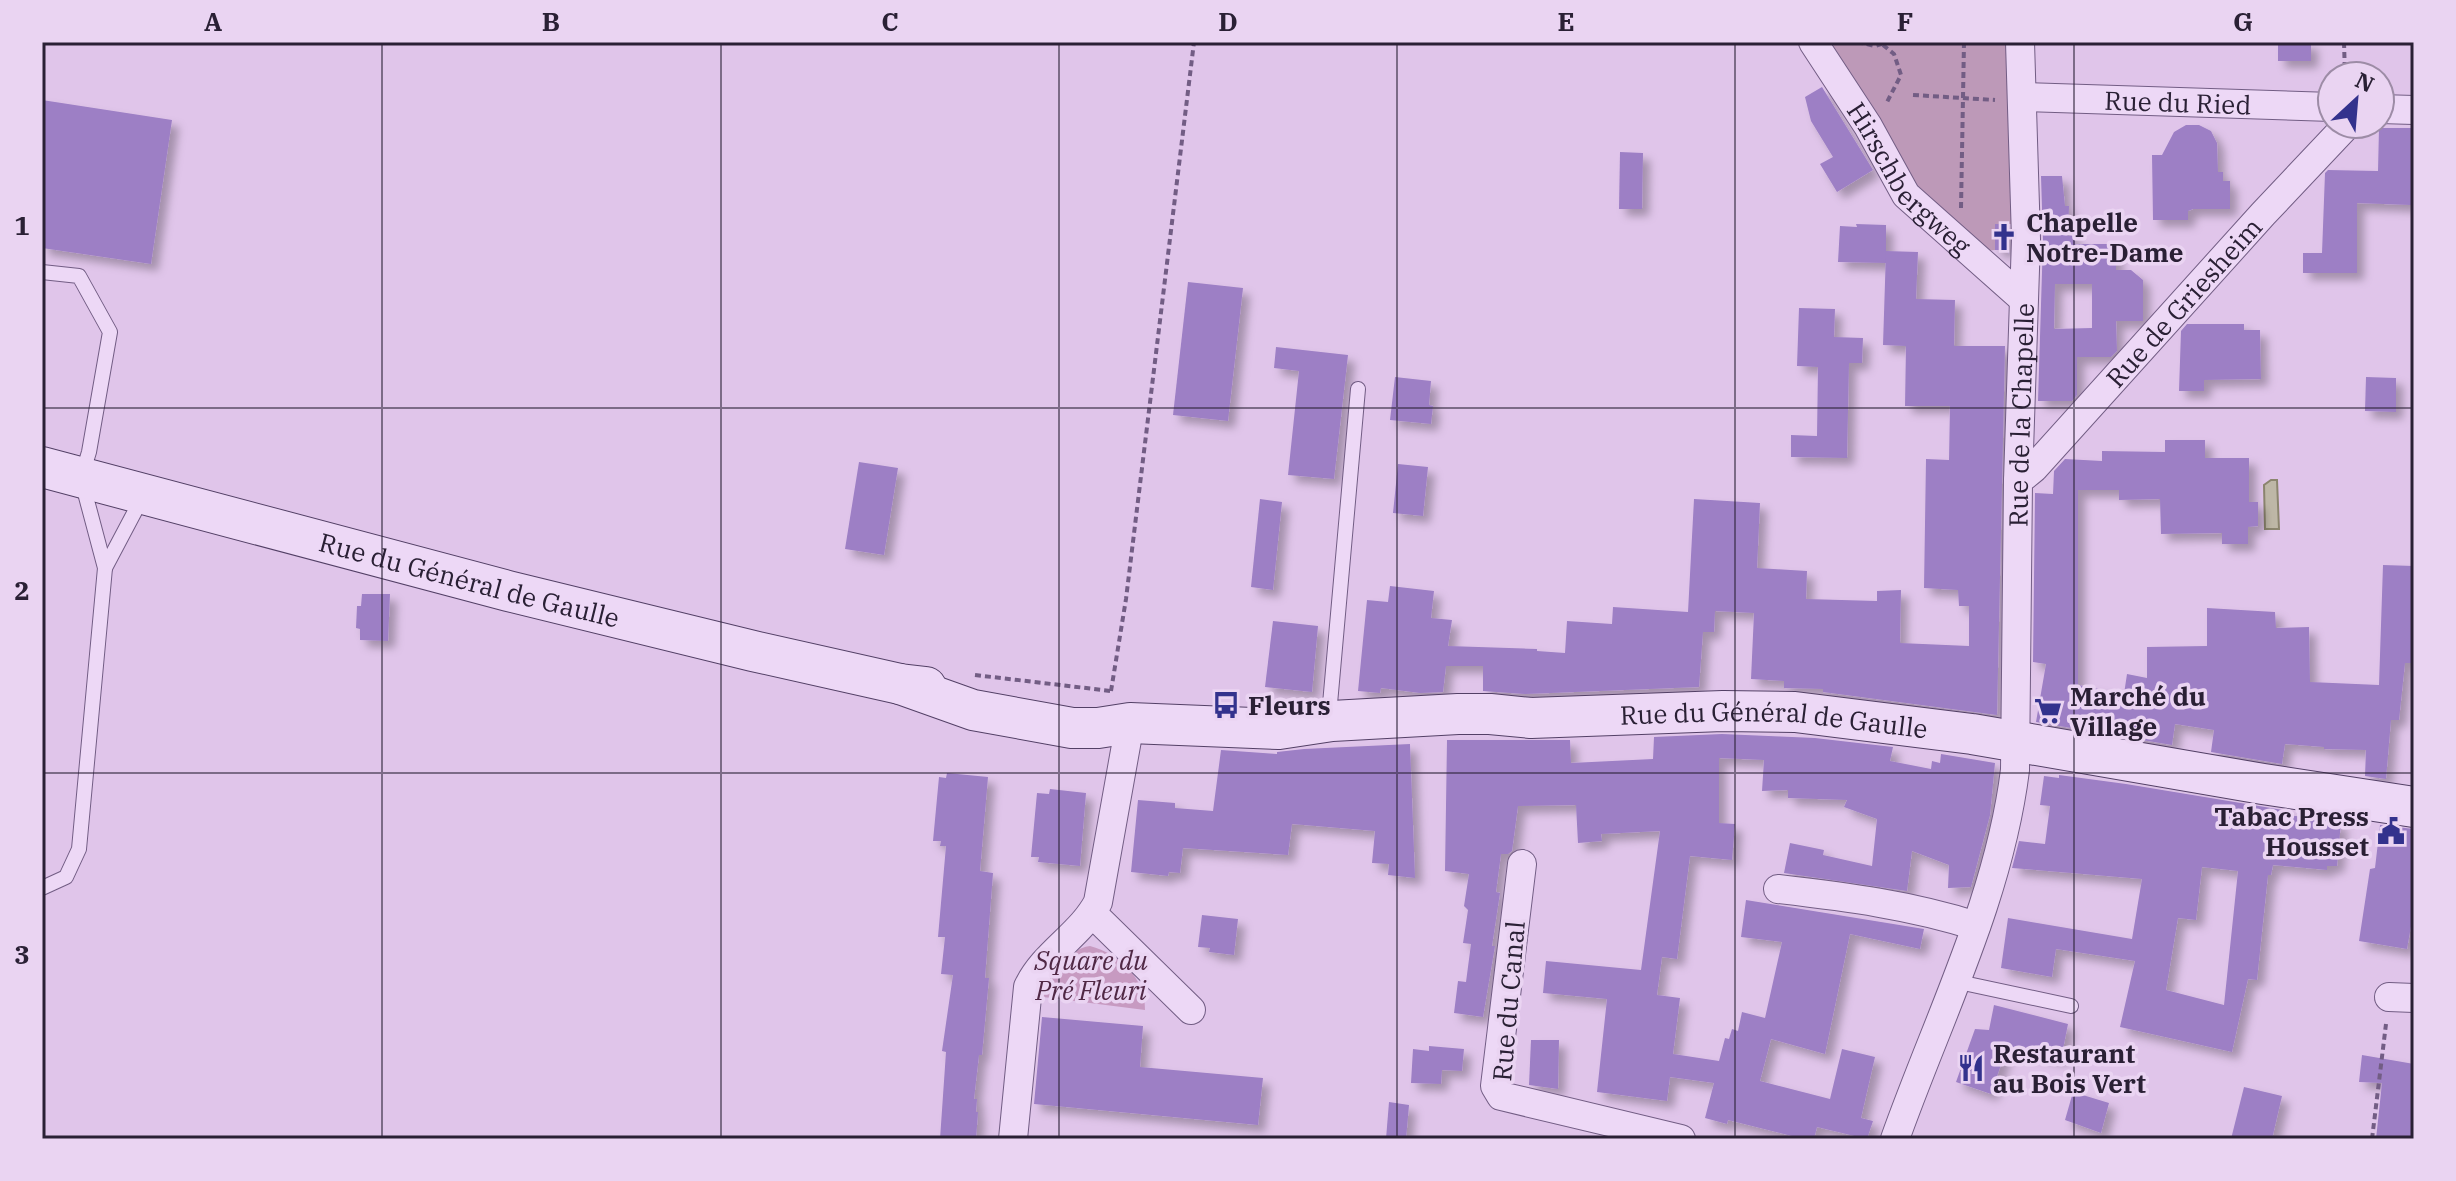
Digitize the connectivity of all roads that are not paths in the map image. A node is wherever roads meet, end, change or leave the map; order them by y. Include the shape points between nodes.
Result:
1 (1813, 42) edge
2 (2020, 42) edge
3 (2022, 97) junction
4 (2316, 106) edge
5 (2333, 140) edge
6 (42, 272) edge
7 (2022, 298) junction
8 (1358, 389) dead end
9 (42, 467) edge
10 (81, 478) junction
11 (2018, 481) junction
12 (143, 494) junction
13 (105, 568) junction
14 (1119, 718) junction
15 (1332, 721) junction
16 (2016, 741) junction
17 (2414, 807) edge
18 (1522, 864) dead end
19 (42, 888) edge
20 (1778, 889) dead end
21 (1092, 913) junction
22 (1976, 926) junction
23 (1954, 981) junction
24 (2071, 1006) dead end
25 (1191, 1010) dead end
26 (1013, 1139) edge
27 (1681, 1139) edge
28 (1895, 1139) edge

1 - 7 street, Hirschbergweg via 1906,195
2 - 3 street, Rue de la Chapelle
3 - 4 street, Rue du Ried
3 - 7 street, Rue de la Chapelle
5 - 11 street, Rue de Griesheim
6 - 10 lane via 79,276 110,332
7 - 11 street, Rue de la Chapelle
8 - 15 lane
9 - 10 street, Rue du Général de Gaulle
10 - 12 street, Rue du Général de Gaulle
10 - 13 lane
11 - 16 street, Rue de la Chapelle
12 - 13 lane
12 - 14 street, Rue du Général de Gaulle via 508,591 900,684 973,710 1049,725 1098,728
13 - 19 lane via 79,849 66,877
14 - 15 street, Rue du Général de Gaulle via 1279,729
14 - 21 street via 1101,892
15 - 16 street, Rue du Général de Gaulle via 1754,710 1839,716
16 - 17 street, Rue du Général de Gaulle
16 - 22 street via 2011,805
18 - 27 street, Rue du Canal via 1495,1086 1501,1096
20 - 22 street via 1870,899
21 - 25 street
21 - 26 street via 1041,965 1028,987
22 - 23 street
23 - 24 lane
23 - 28 street

